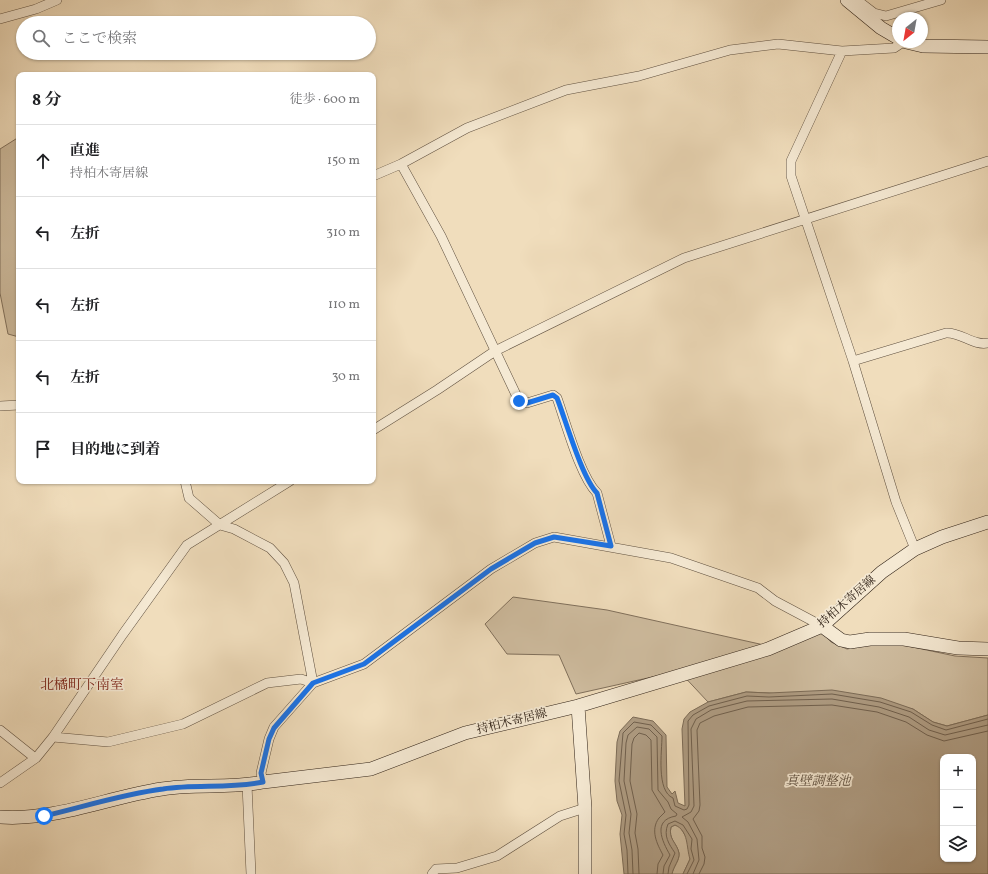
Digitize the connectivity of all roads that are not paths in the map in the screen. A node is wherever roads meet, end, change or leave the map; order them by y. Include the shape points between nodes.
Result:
1 (57, 0) edge
2 (847, 0) edge
3 (857, 0) edge
4 (941, 0) edge
5 (0, 19) edge
6 (892, 34) edge
7 (928, 46) edge
8 (988, 47) edge
9 (894, 48) edge
10 (842, 51) junction
11 (988, 161) edge
12 (401, 164) junction
13 (376, 175) edge
14 (805, 219) junction
15 (988, 343) edge
16 (495, 351) junction
17 (853, 361) junction
18 (0, 406) edge
19 (16, 406) edge
20 (376, 428) edge
21 (186, 484) edge
22 (285, 484) edge
23 (988, 522) edge
24 (220, 525) junction
25 (611, 546) junction
26 (915, 549) junction
27 (822, 626) junction
28 (988, 649) edge
29 (313, 683) junction
30 (578, 706) junction
31 (0, 730) edge
32 (53, 737) junction
33 (35, 758) junction
34 (263, 782) junction
35 (0, 783) edge
36 (247, 785) junction
37 (585, 808) junction
38 (0, 817) edge
39 (251, 874) edge
40 (432, 874) edge
41 (585, 874) edge

1 - 5 street
2 - 6 main road
3 - 4 street via 874,13 886,16
7 - 8 main road
9 - 10 street
10 - 12 street via 778,44 730,50 639,76 566,90 467,128
10 - 14 street via 791,161 791,176
11 - 14 street
12 - 13 street
12 - 16 street via 441,236
14 - 16 street via 684,258
14 - 17 street
15 - 17 street via 979,343 946,333
16 - 20 street
16 - 25 street via 519,401 527,403 553,395 557,398 586,474 597,493
17 - 26 street via 896,502
18 - 19 street
21 - 24 street via 189,498
22 - 24 street
23 - 26 main road, 持柏木寄居線
24 - 29 street via 234,529 270,548 284,563 294,583
24 - 32 street via 187,545
25 - 27 street via 671,558 758,588
25 - 29 street via 554,537 535,543 491,569 364,664
26 - 27 main road, 持柏木寄居線 via 882,572
27 - 28 main road via 841,640 850,642 904,639 958,648
27 - 30 main road, 持柏木寄居線 via 768,649
29 - 32 street via 301,679 267,684 183,724 108,742
29 - 34 street via 274,728 261,773
30 - 34 main road, 持柏木寄居線 via 465,733 371,769
30 - 37 main road
31 - 33 street
32 - 33 street
33 - 35 street
34 - 36 main road, 持柏木寄居線
36 - 38 main road, 持柏木寄居線 via 162,789 44,816
36 - 39 street
37 - 40 street via 560,816 497,856 457,868 436,869
37 - 41 main road

